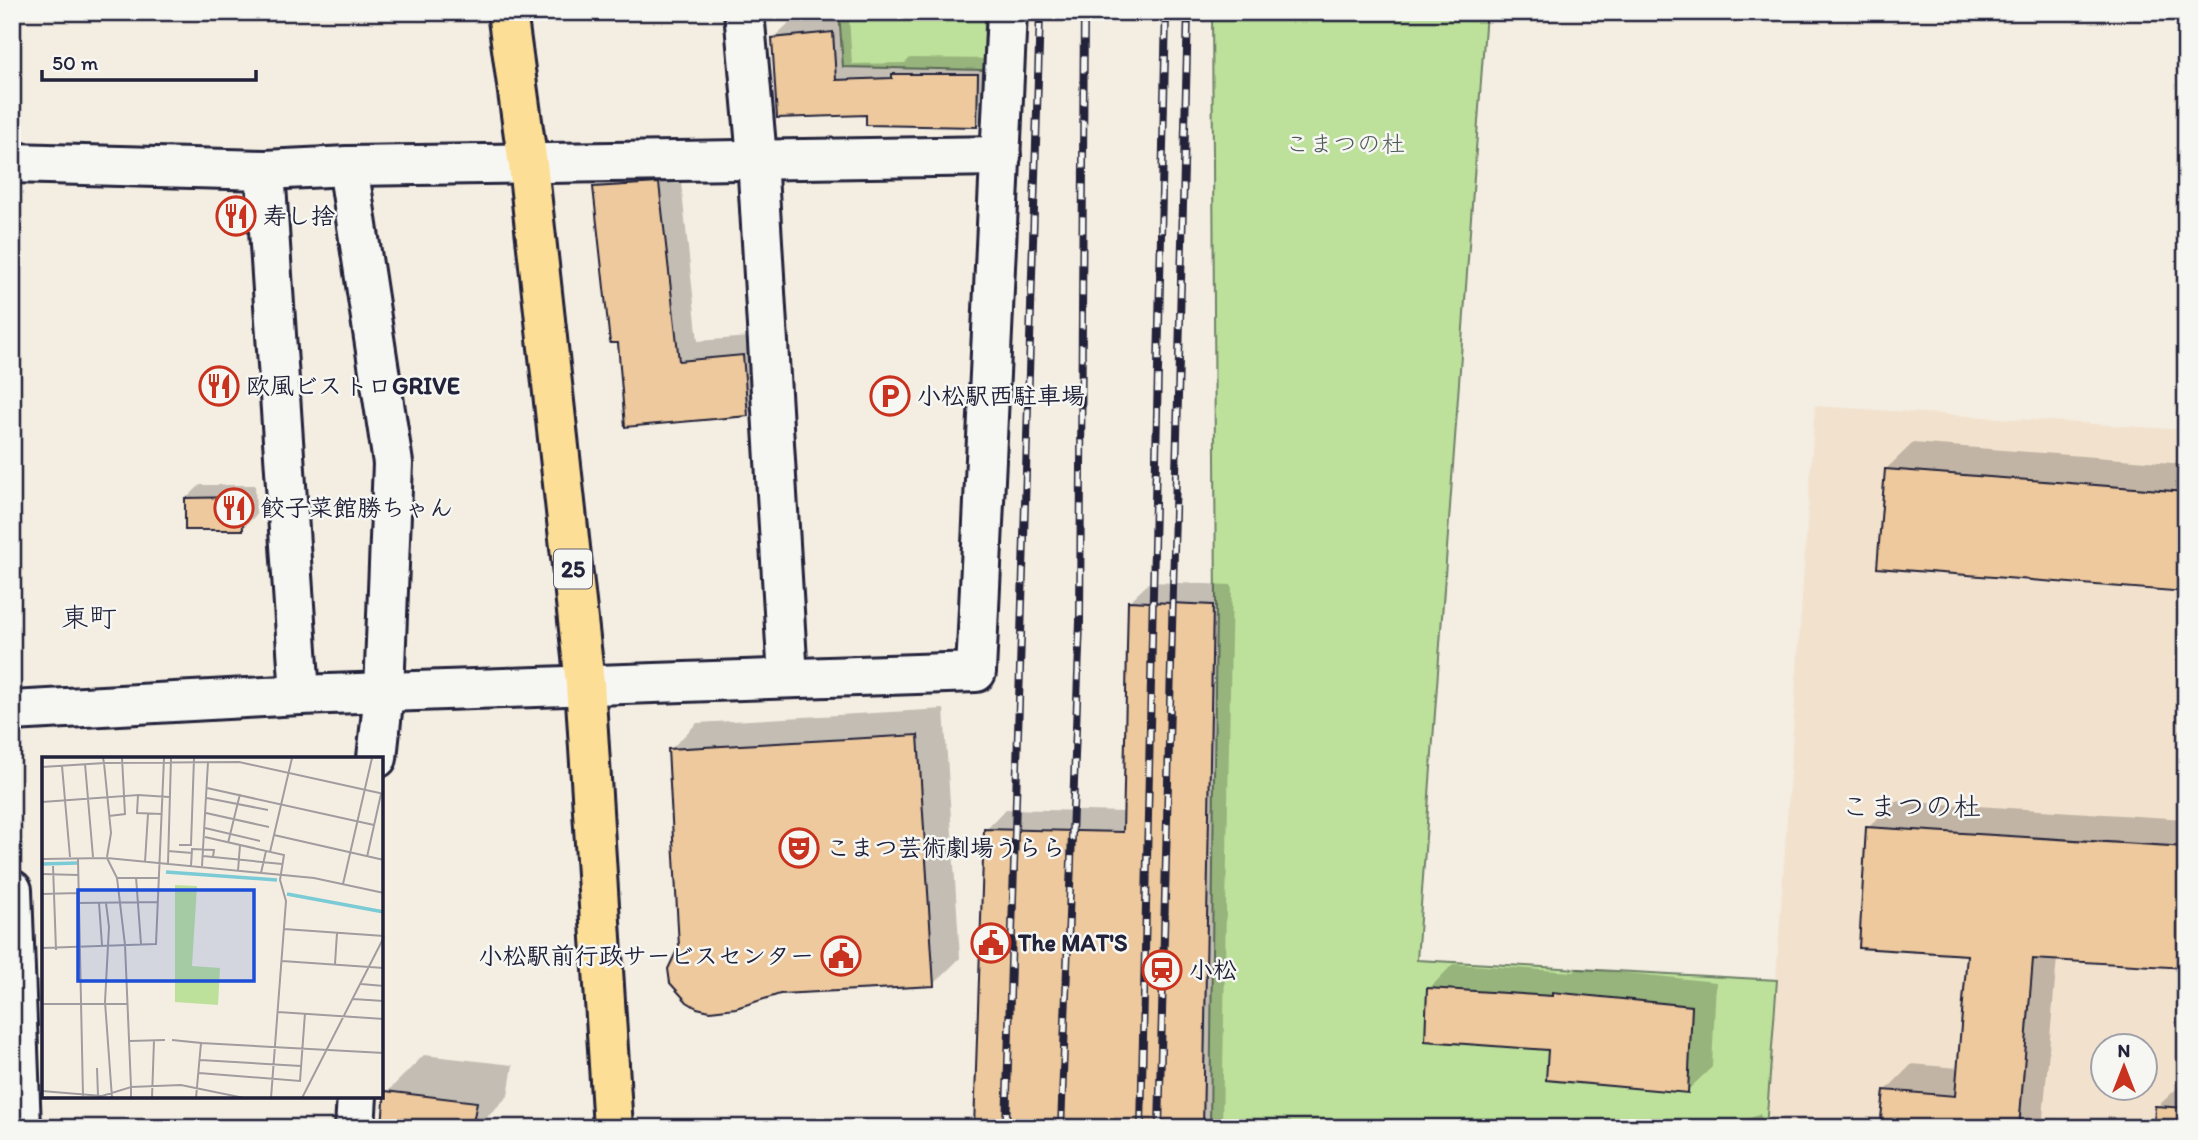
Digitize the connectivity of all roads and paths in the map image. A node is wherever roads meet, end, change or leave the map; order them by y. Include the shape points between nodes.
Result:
1 (507, 12) edge
2 (744, 12) edge
3 (1007, 12) edge
4 (1001, 156) junction
5 (757, 158) junction
6 (12, 163) edge
7 (528, 165) junction
8 (348, 166) junction
9 (265, 170) junction
10 (788, 678) junction
11 (585, 684) junction
12 (384, 692) junction
13 (300, 695) junction
14 (12, 711) edge
15 (377, 757) edge
16 (12, 890) edge
17 (357, 1098) edge
18 (21, 1128) edge
19 (355, 1128) edge
20 (613, 1128) edge

1 - 7 main road, 25
2 - 5 street
3 - 4 street
4 - 5 street
4 - 10 street via 976,672
5 - 7 street
5 - 10 street
6 - 9 street
7 - 8 street
7 - 11 main road, 25
8 - 9 street
8 - 12 street via 393,463
9 - 13 street
10 - 11 street
11 - 12 street
11 - 20 main road, 25
12 - 13 street
12 - 15 street
13 - 14 street
16 - 18 street
17 - 19 street

